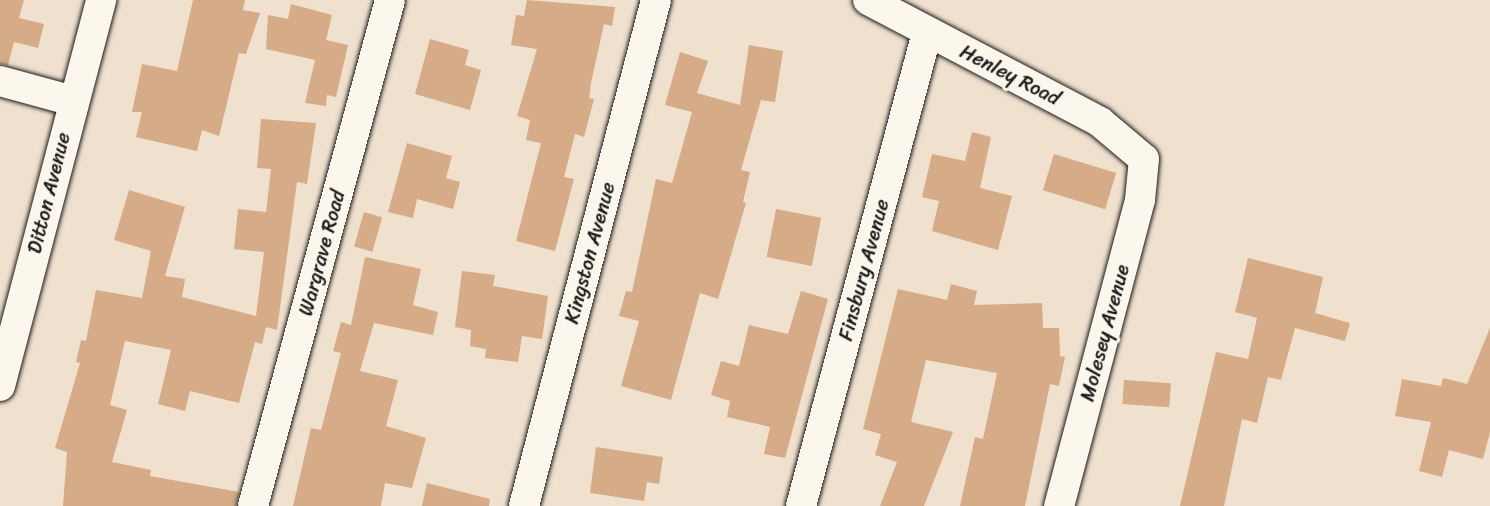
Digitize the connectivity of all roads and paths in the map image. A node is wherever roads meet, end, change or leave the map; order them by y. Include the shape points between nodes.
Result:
1 (101, 0) edge
2 (390, 0) edge
3 (656, 0) edge
4 (868, 0) edge
5 (927, 34) junction
6 (0, 81) edge
7 (73, 101) junction
8 (1144, 159) joint
9 (0, 386) edge
10 (254, 506) edge
11 (524, 506) edge
12 (801, 506) edge
13 (1059, 506) edge

1 - 7 street, Ditton Avenue
2 - 10 street, Wargrave Road
3 - 11 street, Kingston Avenue
4 - 5 street, Henley Road
5 - 8 street, Henley Road via 987,60 1100,122
5 - 12 street, Finsbury Avenue
6 - 7 street
7 - 9 street, Ditton Avenue
8 - 13 street, Molesey Avenue via 1140,200

